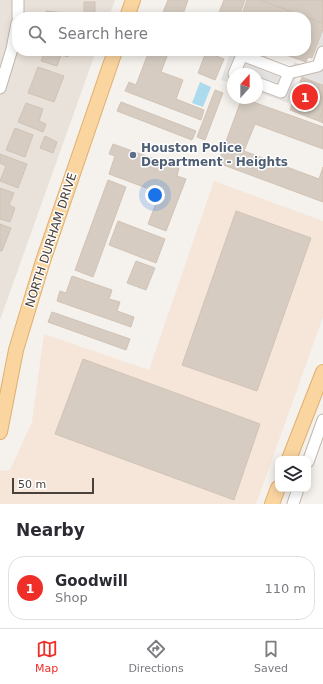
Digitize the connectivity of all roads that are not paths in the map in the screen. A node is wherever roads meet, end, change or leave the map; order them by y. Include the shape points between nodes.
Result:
1 (18, 0) edge
2 (133, 0) edge
3 (18, 12) edge
4 (129, 12) edge
5 (12, 49) edge
6 (323, 52) edge
7 (113, 56) edge
8 (242, 56) edge
9 (245, 56) edge
10 (237, 68) edge
11 (288, 73) junction
12 (263, 85) edge
13 (0, 88) edge
14 (323, 372) edge
15 (323, 420) edge
16 (1, 426) edge
17 (290, 456) edge
18 (310, 456) edge
19 (276, 492) edge
20 (297, 492) edge
21 (272, 504) edge
22 (293, 504) edge

1 - 3 street
2 - 4 main road
5 - 13 street
6 - 11 street via 318,66
7 - 16 main road, NORTH DURHAM DRIVE via 42,264 16,350
8 - 10 street
9 - 11 street
11 - 12 street via 281,92
14 - 17 main road
15 - 18 street
19 - 21 main road
20 - 22 street

